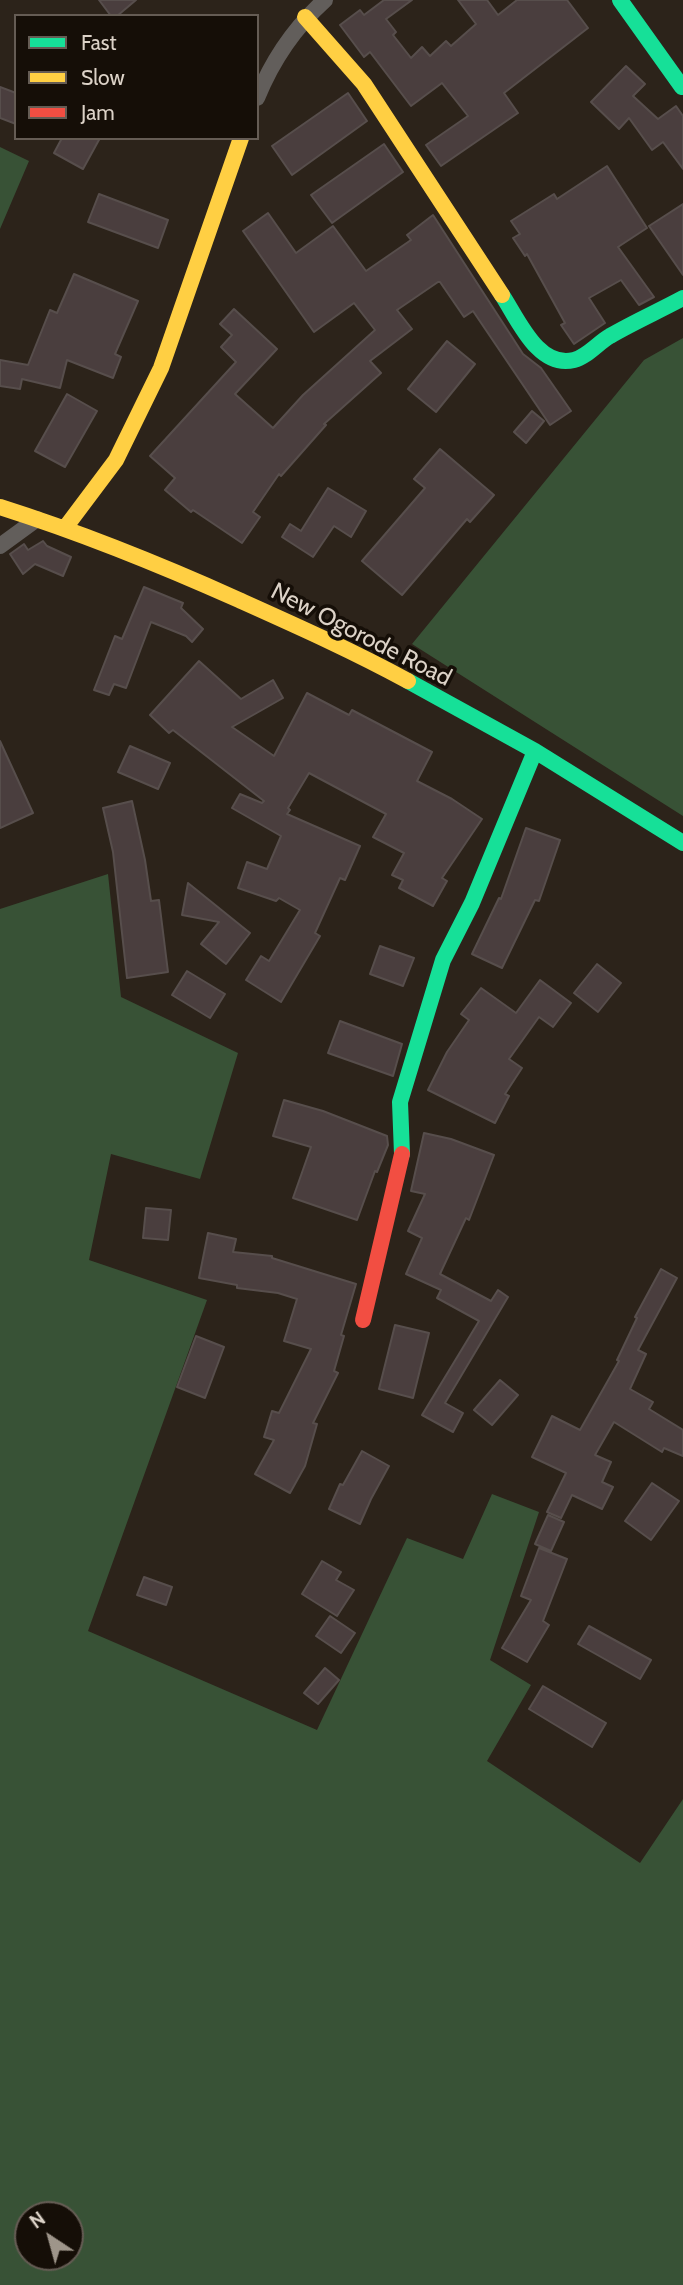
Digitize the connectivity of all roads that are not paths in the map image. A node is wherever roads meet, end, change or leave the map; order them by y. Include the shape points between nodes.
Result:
1 (325, 0) edge
2 (621, 0) edge
3 (305, 17) junction
4 (682, 87) edge
5 (259, 93) edge
6 (240, 140) edge
7 (683, 298) edge
8 (0, 507) edge
9 (37, 519) junction
10 (65, 528) junction
11 (0, 546) edge
12 (535, 751) junction
13 (683, 843) edge
14 (363, 1320) dead end

1 - 3 street
2 - 4 street
3 - 5 street via 268,71
3 - 7 street via 364,84 536,346 549,357 576,360 608,337
6 - 10 street via 161,368 116,460
8 - 9 street, New Ogorode Road
9 - 10 street, New Ogorode Road
9 - 11 street
10 - 12 street, New Ogorode Road via 347,648
12 - 13 street, New Ogorode Road
12 - 14 street via 472,903 443,960 426,1012 400,1102 402,1157

